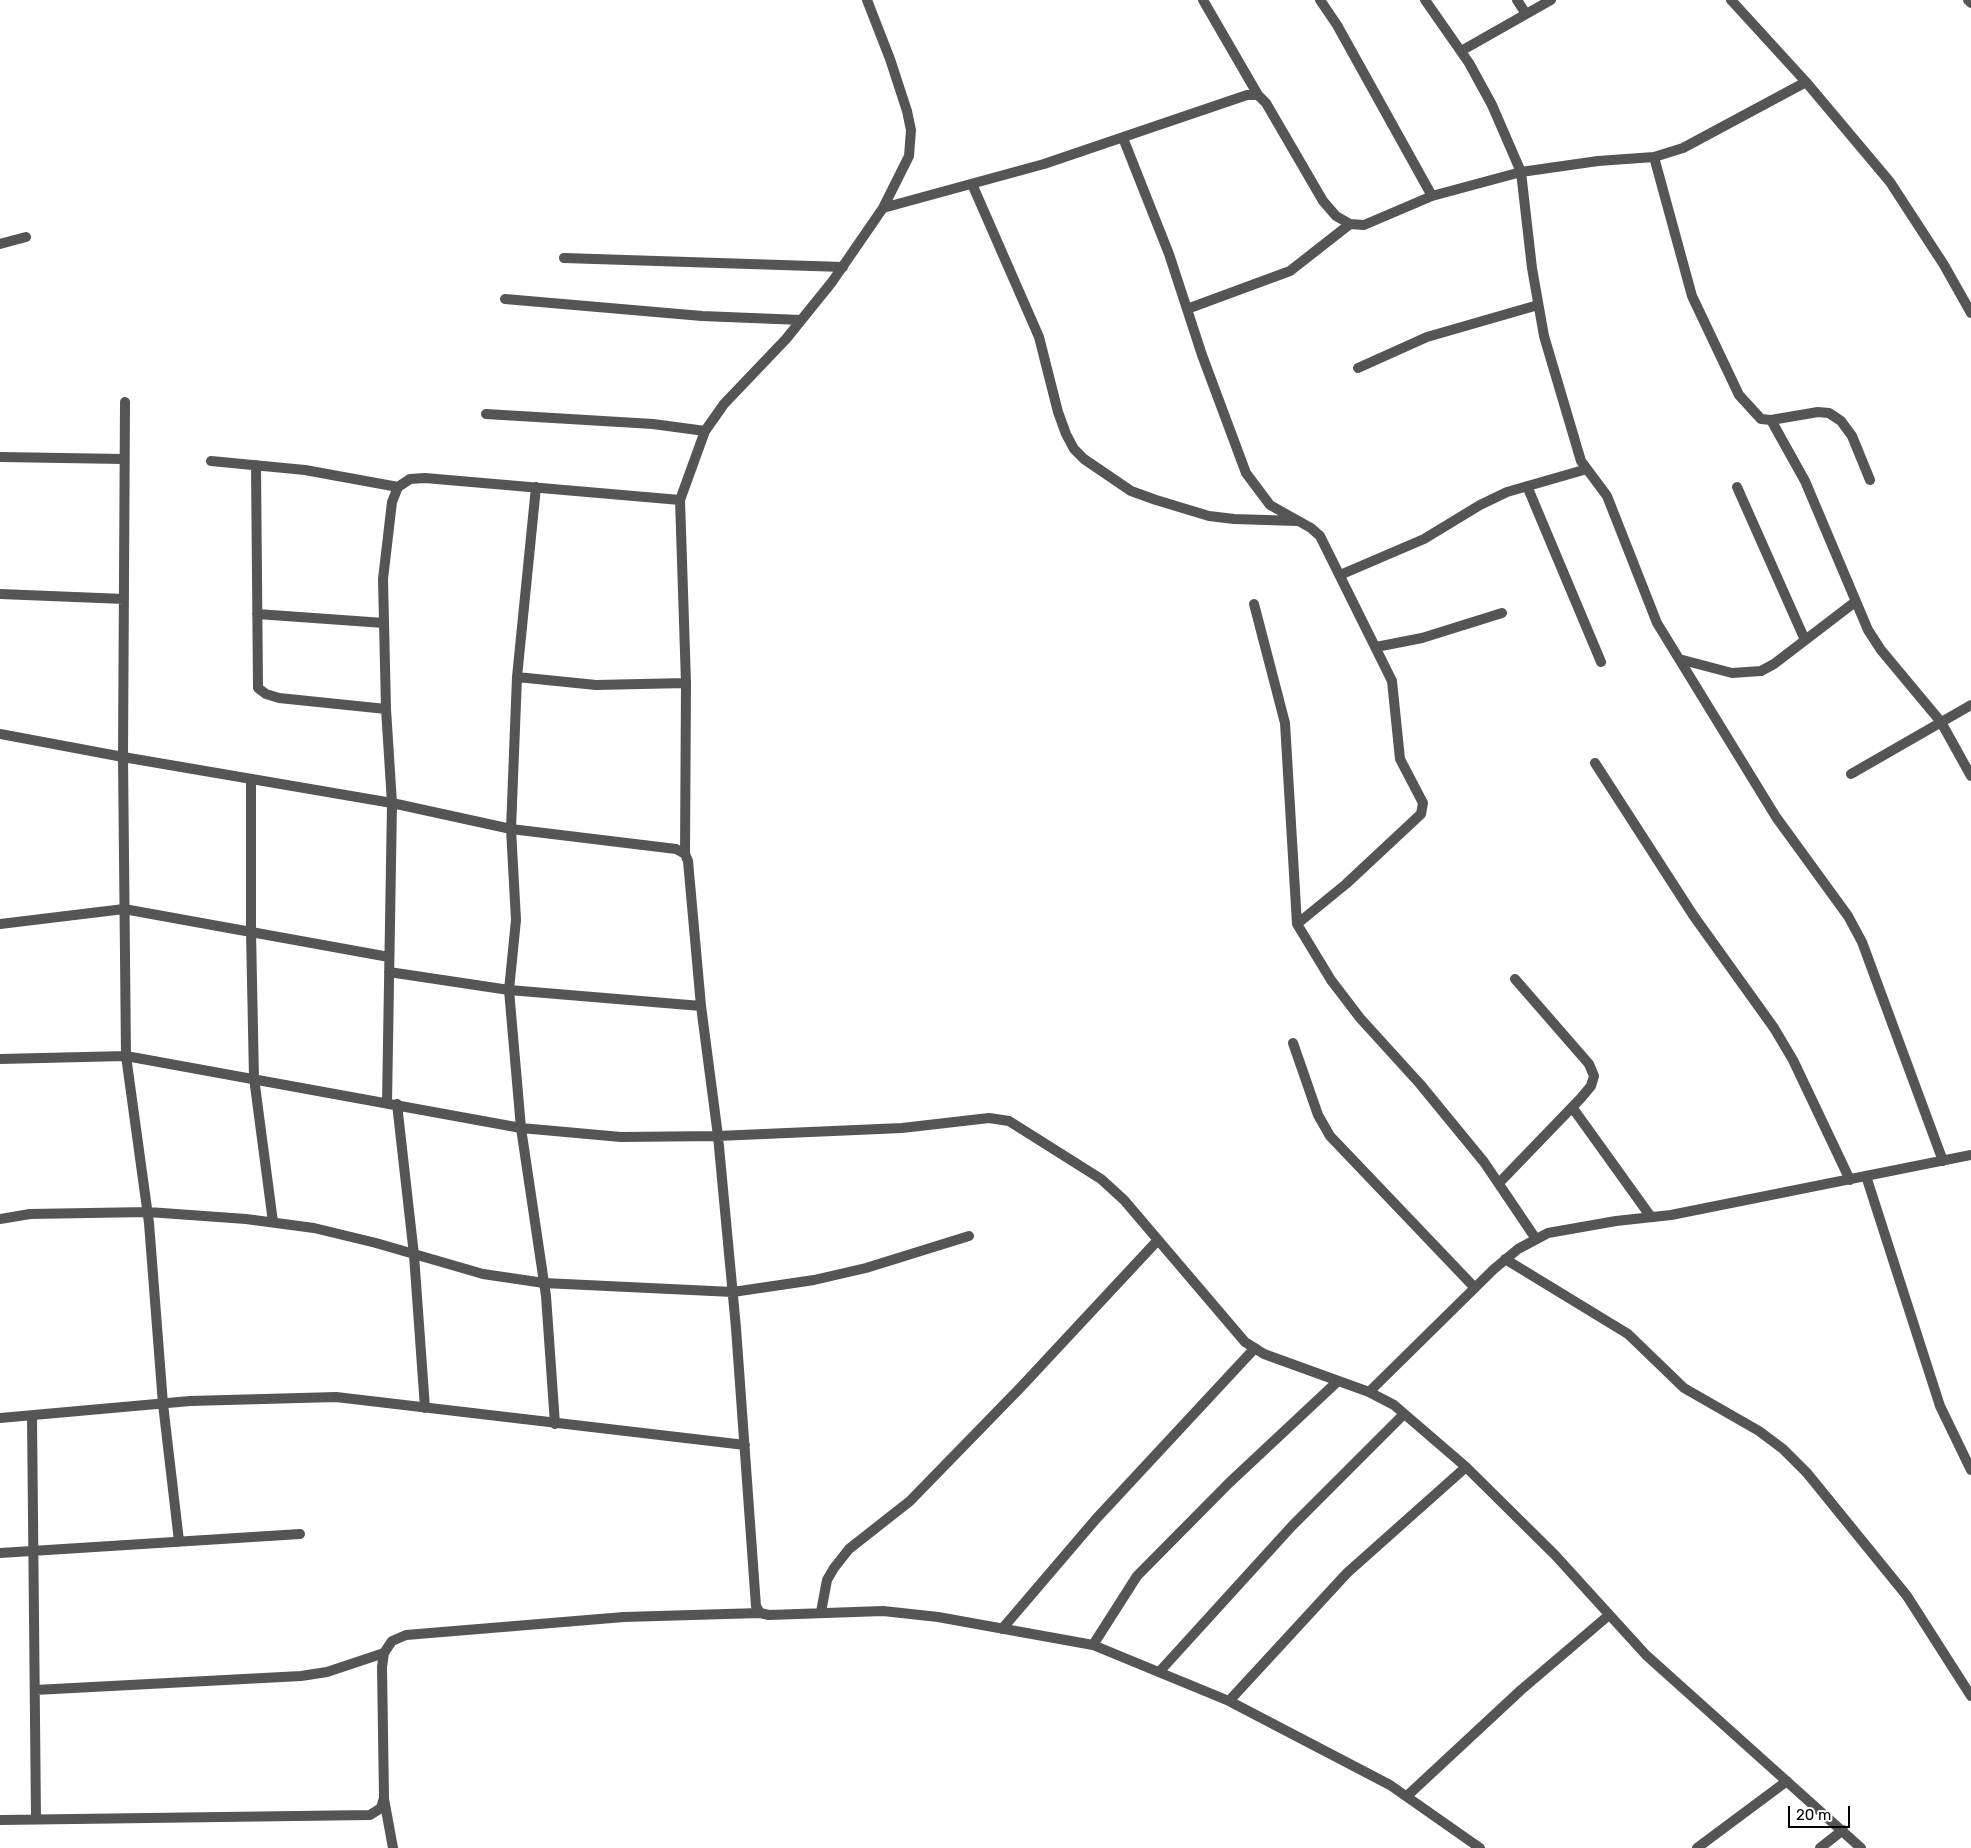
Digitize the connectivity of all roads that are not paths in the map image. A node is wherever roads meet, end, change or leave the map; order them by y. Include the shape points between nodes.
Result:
1 (1203, 0) edge
2 (1320, 0) edge
3 (1425, 0) edge
4 (1517, 0) edge
5 (1551, 0) edge
6 (1731, 0) edge
7 (1968, 0) edge
8 (869, 1) edge
9 (1971, 3) edge
10 (1526, 14) junction
11 (1461, 51) junction
12 (1806, 82) junction
13 (1258, 95) junction
14 (1123, 138) junction
15 (1654, 158) junction
16 (1521, 172) junction
17 (972, 184) junction
18 (1432, 196) junction
19 (883, 208) junction
20 (1350, 224) junction
21 (26, 237) dead end
22 (0, 244) edge
23 (564, 258) dead end
24 (843, 267) junction
25 (505, 299) dead end
26 (1538, 305) junction
27 (1187, 309) junction
28 (1971, 313) edge
29 (801, 320) junction
30 (1358, 368) dead end
31 (125, 402) dead end
32 (486, 414) dead end
33 (1771, 420) junction
34 (705, 431) junction
35 (0, 457) edge
36 (124, 459) junction
37 (211, 461) dead end
38 (256, 465) junction
39 (1587, 469) junction
40 (1870, 480) dead end
41 (1527, 486) junction
42 (398, 487) junction
43 (536, 487) junction
44 (1737, 487) dead end
45 (680, 500) junction
46 (1299, 521) junction
47 (1340, 575) junction
48 (0, 594) edge
49 (124, 598) junction
50 (1854, 602) junction
51 (1254, 604) dead end
52 (1502, 612) dead end
53 (256, 614) junction
54 (384, 623) junction
55 (1805, 640) junction
56 (1376, 647) junction
57 (1679, 659) junction
58 (1601, 662) dead end
59 (517, 677) junction
60 (686, 683) junction
61 (1971, 705) edge
62 (386, 709) junction
63 (1941, 722) junction
64 (0, 734) edge
65 (123, 758) junction
66 (1595, 763) dead end
67 (1851, 774) dead end
68 (1971, 776) edge
69 (251, 779) junction
70 (392, 803) junction
71 (511, 829) junction
72 (685, 854) junction
73 (124, 909) junction
74 (0, 924) edge
75 (1297, 924) junction
76 (251, 932) junction
77 (389, 957) junction
78 (389, 972) junction
79 (1515, 979) dead end
80 (509, 990) junction
81 (701, 1006) junction
82 (1293, 1043) dead end
83 (126, 1056) junction
84 (0, 1059) edge
85 (254, 1078) junction
86 (392, 1104) junction
87 (1572, 1107) junction
88 (521, 1128) junction
89 (718, 1136) junction
90 (1971, 1155) edge
91 (1943, 1161) junction
92 (1866, 1176) junction
93 (1850, 1180) junction
94 (1498, 1183) junction
95 (148, 1212) junction
96 (1651, 1217) junction
97 (0, 1219) edge
98 (273, 1222) junction
99 (969, 1236) dead end
100 (1158, 1240) junction
101 (1536, 1240) junction
102 (414, 1255) junction
103 (1506, 1260) junction
104 (544, 1283) junction
105 (1475, 1288) junction
106 (733, 1292) junction
107 (1255, 1348) junction
108 (1338, 1381) junction
109 (1369, 1392) junction
110 (163, 1404) junction
111 (425, 1408) junction
112 (1404, 1414) junction
113 (32, 1416) junction
114 (0, 1418) edge
115 (555, 1424) junction
116 (745, 1446) junction
117 (1466, 1467) junction
118 (1971, 1470) edge
119 (300, 1534) dead end
120 (179, 1541) junction
121 (34, 1551) junction
122 (0, 1553) edge
123 (821, 1612) junction
124 (760, 1613) junction
125 (1609, 1615) junction
126 (1002, 1629) junction
127 (1093, 1645) junction
128 (384, 1653) junction
129 (1160, 1671) junction
130 (35, 1690) junction
131 (1971, 1696) edge
132 (1229, 1701) junction
133 (1787, 1781) junction
134 (1406, 1796) junction
135 (384, 1798) junction
136 (36, 1819) junction
137 (0, 1820) edge
138 (1843, 1830) junction
139 (393, 1848) edge
140 (1480, 1848) edge
141 (1697, 1848) edge
142 (1820, 1848) edge
143 (1861, 1848) edge

1 - 13 street
2 - 18 street
3 - 11 street
4 - 10 street
5 - 10 street
6 - 12 street
7 - 9 street
8 - 19 street via 911,130 909,156
10 - 11 street
11 - 16 street via 1492,105
12 - 15 street via 1683,148
12 - 28 street via 1890,182
13 - 14 street via 1247,95
13 - 20 street via 1266,103 1323,201 1336,216
14 - 17 street
14 - 27 street
15 - 16 street via 1598,161
15 - 33 street via 1701,318 1739,395 1760,419
16 - 18 street
16 - 26 street
17 - 19 street
17 - 46 street via 1039,337 1058,412 1074,449 1132,491 1156,500 1209,516
18 - 20 street via 1364,225
19 - 24 street
20 - 27 street via 1290,271
21 - 22 street
23 - 24 street
24 - 29 street
25 - 29 street via 702,316
26 - 30 street via 1427,337
26 - 39 street via 1573,437
27 - 46 street via 1246,473 1270,505
29 - 34 street via 724,404
31 - 36 street
32 - 34 street via 653,424
33 - 40 street via 1829,413 1841,421 1852,436
33 - 50 street via 1805,481
34 - 45 street
35 - 36 street
36 - 49 street
37 - 38 street
38 - 42 street via 305,470
38 - 53 street
39 - 41 street
39 - 57 street via 1607,496 1657,623
41 - 47 street via 1480,505 1424,539
41 - 58 street
42 - 43 street via 410,479 425,478
42 - 54 street via 392,502 383,579
43 - 45 street
43 - 59 street
44 - 55 street
45 - 60 street
46 - 47 street via 1320,536
47 - 56 street
48 - 49 street
49 - 65 street
50 - 55 street
50 - 63 street via 1881,650
51 - 75 street via 1286,723
52 - 56 street via 1422,638
53 - 54 street
53 - 62 street via 258,688 266,694
54 - 62 street
55 - 57 street via 1774,664 1755,672 1732,673
56 - 75 street via 1392,681 1400,759 1420,793 1423,808 1421,814 1346,884
57 - 91 street via 1776,817 1848,916 1862,942
59 - 60 street via 596,685
59 - 71 street
60 - 72 street
61 - 63 street
62 - 70 street
63 - 67 street
63 - 68 street
64 - 65 street
65 - 69 street
65 - 73 street
66 - 93 street via 1693,915 1774,1028 1793,1060
69 - 70 street
69 - 76 street
70 - 71 street
70 - 77 street
71 - 72 street via 676,849
71 - 80 street via 516,920
72 - 81 street
73 - 74 street
73 - 76 street
73 - 83 street
75 - 94 street via 1331,980 1354,1010 1420,1084
76 - 77 street
76 - 85 street
77 - 78 street
78 - 80 street
78 - 86 street
79 - 87 street via 1589,1064 1594,1076 1591,1086
80 - 81 street
80 - 88 street
81 - 89 street
82 - 105 street via 1318,1114 1330,1136
83 - 84 street
83 - 85 street
83 - 95 street
85 - 86 street
85 - 98 street
86 - 88 street
86 - 102 street
87 - 94 street
87 - 96 street
88 - 89 street via 620,1137
88 - 104 street
89 - 100 street via 902,1128 989,1118 1009,1121 1101,1179
89 - 106 street
90 - 91 street
91 - 92 street
92 - 93 street
92 - 118 street via 1940,1406
93 - 96 street
94 - 101 street
95 - 97 street via 30,1214
95 - 98 street
95 - 110 street
96 - 101 street via 1548,1233
98 - 102 street via 314,1228
99 - 106 street via 866,1268 814,1280
100 - 107 street via 1245,1342
100 - 123 street via 910,1501 849,1549 827,1580
101 - 103 street
102 - 104 street via 483,1274
102 - 111 street
103 - 105 street
103 - 131 street via 1628,1334 1684,1388 1760,1431 1783,1449 1807,1473 1907,1596
104 - 106 street
104 - 115 street
105 - 109 street
106 - 116 street
107 - 108 street
107 - 126 street via 1096,1519
108 - 109 street
108 - 127 street via 1229,1483 1138,1576
109 - 112 street
110 - 111 street via 336,1397
110 - 113 street
110 - 120 street
111 - 115 street
112 - 117 street
112 - 129 street via 1292,1526
113 - 114 street
113 - 121 street
115 - 116 street
116 - 124 street via 756,1606
117 - 125 street
117 - 132 street via 1347,1573
119 - 120 street
120 - 121 street
121 - 122 street
121 - 130 street
123 - 124 street
123 - 126 street via 883,1611
124 - 128 street via 624,1617 406,1635 392,1641
125 - 133 street via 1646,1655
125 - 134 street via 1521,1690
126 - 127 street
127 - 129 street
128 - 130 street via 328,1672 301,1676
128 - 135 street
129 - 132 street
130 - 136 street
132 - 134 street
133 - 138 street
133 - 141 street
134 - 140 street
135 - 136 street via 380,1808 370,1815
135 - 139 street
136 - 137 street
138 - 142 street
138 - 143 street

